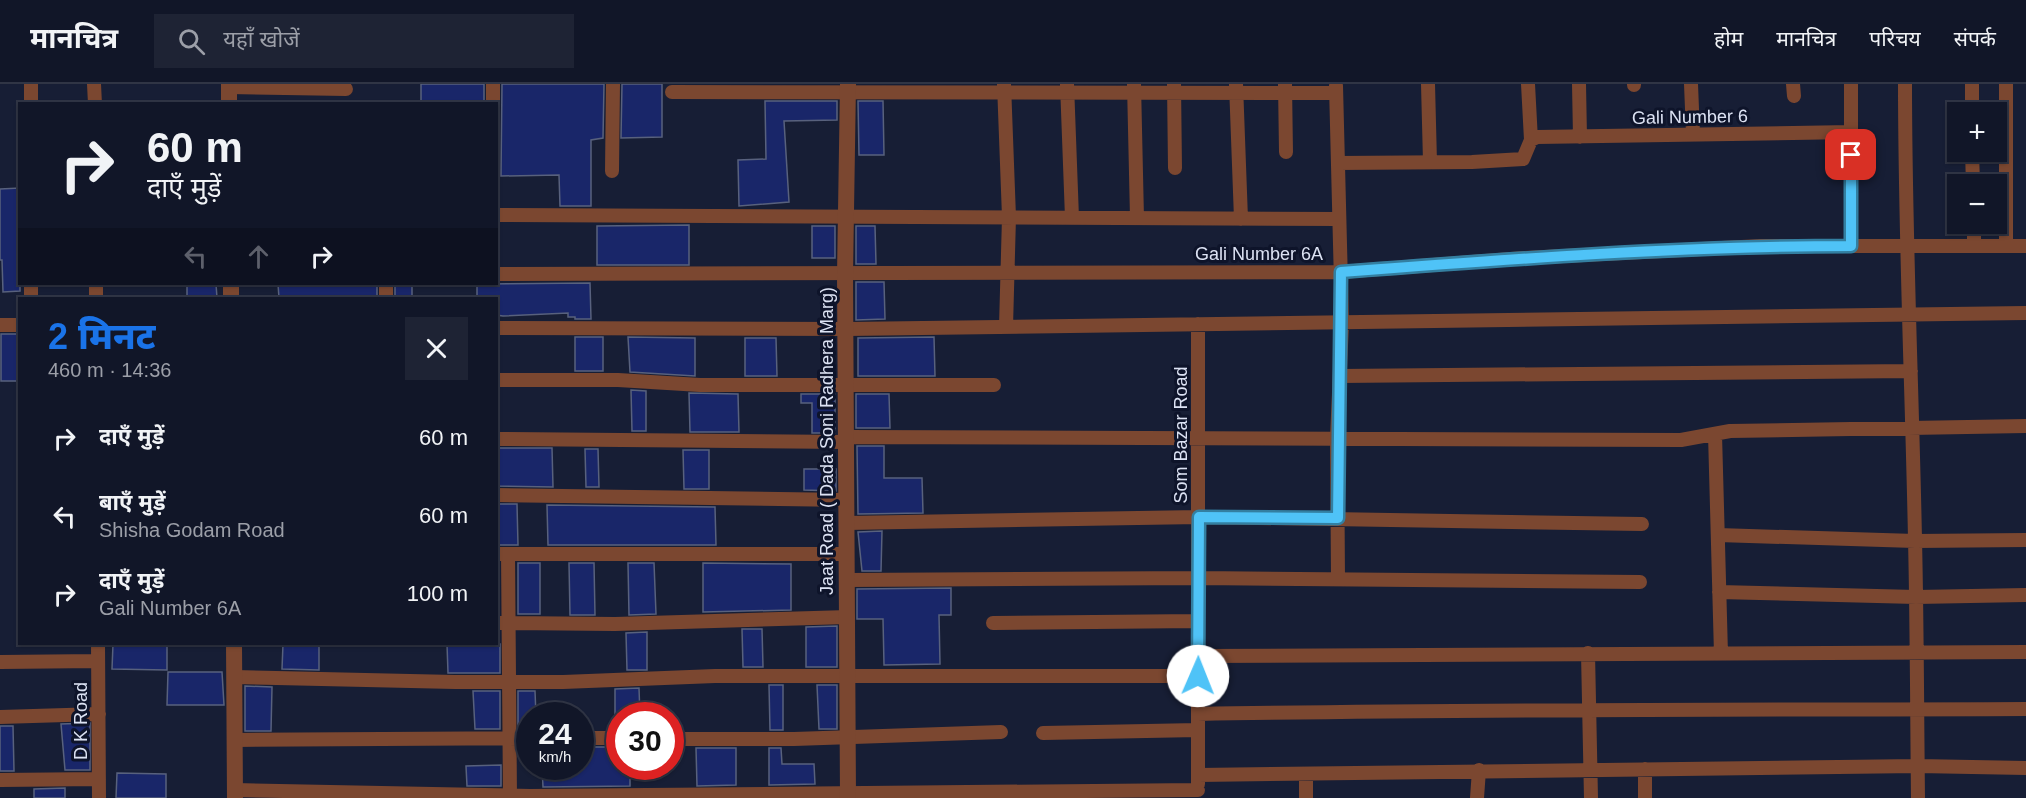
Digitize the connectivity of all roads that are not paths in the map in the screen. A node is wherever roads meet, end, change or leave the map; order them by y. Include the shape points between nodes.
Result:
1 (31, 84) edge
2 (94, 84) edge
3 (493, 84) edge
4 (613, 84) edge
5 (1428, 84) edge
6 (1528, 84) edge
7 (1579, 84) edge
8 (1691, 84) edge
9 (1851, 84) edge
10 (1905, 84) edge
11 (1972, 84) edge
12 (2006, 84) edge
13 (1004, 87) edge
14 (1067, 87) edge
15 (848, 88) edge
16 (1134, 88) edge
17 (1174, 88) edge
18 (1236, 88) edge
19 (1285, 88) edge
20 (1336, 88) edge
21 (229, 91) edge
22 (346, 92) edge
23 (672, 92) dead end
24 (31, 102) edge
25 (95, 102) edge
26 (493, 102) edge
27 (1972, 102) edge
28 (1851, 132) junction
29 (1693, 134) junction
30 (1580, 137) junction
31 (1531, 140) junction
32 (1286, 152) dead end
33 (1430, 162) junction
34 (1338, 163) junction
35 (1175, 168) dead end
36 (612, 171) dead end
37 (498, 215) edge
38 (1009, 217) junction
39 (1072, 218) junction
40 (1137, 218) junction
41 (847, 219) junction
42 (1241, 219) junction
43 (1339, 219) junction
44 (1974, 234) edge
45 (1851, 246) junction
46 (1905, 246) junction
47 (1974, 246) junction
48 (2006, 246) junction
49 (2026, 246) edge
50 (1341, 272) junction
51 (498, 274) edge
52 (1008, 274) junction
53 (846, 275) junction
54 (2026, 313) edge
55 (1910, 315) junction
56 (1342, 323) junction
57 (1198, 324) junction
58 (0, 325) edge
59 (18, 325) edge
60 (1006, 327) junction
61 (498, 328) edge
62 (847, 329) junction
63 (1911, 371) junction
64 (1340, 376) junction
65 (498, 380) edge
66 (846, 384) junction
67 (994, 385) dead end
68 (2026, 426) edge
69 (1912, 428) junction
70 (1715, 434) junction
71 (1198, 436) junction
72 (1337, 438) junction
73 (498, 439) edge
74 (847, 439) junction
75 (498, 495) edge
76 (847, 500) junction
77 (1199, 517) junction
78 (1338, 518) junction
79 (847, 523) junction
80 (1642, 524) dead end
81 (1718, 535) junction
82 (2026, 540) edge
83 (1915, 541) junction
84 (502, 554) edge
85 (848, 554) junction
86 (1199, 578) junction
87 (1338, 578) junction
88 (848, 580) junction
89 (1640, 582) dead end
90 (1719, 592) junction
91 (2026, 595) edge
92 (1916, 597) junction
93 (848, 616) junction
94 (1198, 621) junction
95 (503, 623) edge
96 (993, 623) dead end
97 (98, 645) edge
98 (234, 645) edge
99 (1917, 651) junction
100 (2026, 652) edge
101 (1588, 653) junction
102 (1721, 654) junction
103 (1198, 656) junction
104 (98, 661) junction
105 (0, 662) edge
106 (1198, 676) junction
107 (234, 677) junction
108 (848, 678) junction
109 (509, 682) junction
110 (1589, 708) junction
111 (1917, 710) junction
112 (2026, 710) edge
113 (99, 714) junction
114 (1198, 714) junction
115 (0, 717) edge
116 (1198, 730) junction
117 (1001, 732) dead end
118 (1043, 733) dead end
119 (848, 736) junction
120 (509, 738) junction
121 (516, 738) edge
122 (684, 739) edge
123 (235, 740) junction
124 (1918, 766) junction
125 (2026, 768) edge
126 (1591, 769) junction
127 (1645, 769) junction
128 (1479, 770) junction
129 (1306, 774) junction
130 (1198, 775) junction
131 (99, 779) junction
132 (0, 780) edge
133 (235, 794) edge
134 (1198, 794) edge
135 (848, 796) edge
136 (510, 797) edge
137 (99, 798) edge
138 (1306, 798) edge
139 (1478, 798) edge
140 (1591, 798) edge
141 (1645, 798) edge
142 (1918, 798) edge

1 - 24 street
2 - 25 street
3 - 26 street
4 - 36 street
5 - 33 street
6 - 31 street
7 - 30 street
8 - 29 street
9 - 28 street
10 - 46 street
11 - 27 street
12 - 48 street
13 - 14 street
13 - 15 street
13 - 38 street
14 - 16 street
14 - 39 street
15 - 23 street
15 - 41 street, Jaat Road ( Dada Soni Radhera Marg)
16 - 17 street
16 - 40 street
17 - 18 street
17 - 35 street
18 - 19 street
18 - 42 street
19 - 20 street
19 - 32 street
20 - 34 street
21 - 22 street
28 - 29 street, Gali Number 6
28 - 45 street
29 - 30 street, Gali Number 6
30 - 31 street, Gali Number 6
31 - 33 street via 1527,155 1518,160
33 - 34 street
34 - 43 street
37 - 41 street
38 - 39 street
38 - 41 street
38 - 52 street
39 - 40 street
40 - 42 street
41 - 53 street, Jaat Road ( Dada Soni Radhera Marg)
42 - 43 street
43 - 50 street
44 - 47 street
45 - 46 street, Gali Number 6A
45 - 50 street, Gali Number 6A via 1761,246 1524,258
46 - 47 street
46 - 55 street
47 - 48 street
48 - 49 street
50 - 52 street, Gali Number 6A
50 - 56 street
51 - 53 street, Gali Number 6A
52 - 53 street, Gali Number 6A
52 - 60 street
53 - 62 street, Jaat Road ( Dada Soni Radhera Marg)
54 - 55 street
55 - 56 street
55 - 63 street
56 - 57 street
56 - 64 street
57 - 60 street
57 - 71 street, Som Bazar Road
58 - 59 street
60 - 62 street
61 - 62 street
62 - 66 street, Jaat Road ( Dada Soni Radhera Marg)
63 - 64 street
63 - 69 street
64 - 72 street
65 - 66 street
66 - 67 street
66 - 74 street, Jaat Road ( Dada Soni Radhera Marg)
68 - 69 street
69 - 70 street
69 - 83 street
70 - 72 street via 1681,440
70 - 81 street
71 - 72 street
71 - 74 street
71 - 77 street, Som Bazar Road
72 - 78 street
73 - 74 street
74 - 76 street, Jaat Road ( Dada Soni Radhera Marg)
75 - 76 street
76 - 79 street, Jaat Road ( Dada Soni Radhera Marg)
77 - 78 street
77 - 79 street
77 - 86 street, Som Bazar Road
78 - 80 street
78 - 87 street
79 - 85 street, Jaat Road ( Dada Soni Radhera Marg)
81 - 83 street
81 - 90 street
82 - 83 street
83 - 92 street
84 - 85 street
84 - 95 street
85 - 88 street, Jaat Road ( Dada Soni Radhera Marg)
86 - 87 street
86 - 88 street
86 - 94 street, Som Bazar Road
87 - 89 street
88 - 93 street, Jaat Road ( Dada Soni Radhera Marg)
90 - 92 street
90 - 102 street
91 - 92 street
92 - 99 street
93 - 95 street via 615,624
93 - 108 street, Jaat Road ( Dada Soni Radhera Marg)
94 - 96 street
94 - 103 street, Som Bazar Road
95 - 109 street
97 - 104 street, D K Road
98 - 107 street
99 - 100 street
99 - 102 street
99 - 111 street
101 - 102 street
101 - 103 street
101 - 110 street
103 - 106 street, Som Bazar Road
104 - 105 street
104 - 113 street, D K Road
106 - 108 street
106 - 114 street, Som Bazar Road
107 - 109 street
107 - 123 street
108 - 109 street via 715,676
108 - 119 street, Jaat Road ( Dada Soni Radhera Marg)
109 - 120 street
110 - 111 street
110 - 114 street
110 - 126 street
111 - 112 street
111 - 124 street
113 - 115 street
113 - 131 street, D K Road
114 - 116 street, Som Bazar Road
116 - 118 street
116 - 130 street, Som Bazar Road
117 - 119 street
119 - 122 street
119 - 135 street, Jaat Road ( Dada Soni Radhera Marg)
120 - 121 street
120 - 123 street
120 - 136 street
123 - 133 street
124 - 125 street
124 - 127 street
124 - 142 street
126 - 127 street
126 - 128 street
126 - 140 street
127 - 141 street
128 - 129 street
128 - 139 street
129 - 130 street
129 - 138 street
130 - 134 street, Som Bazar Road
131 - 132 street
131 - 137 street, D K Road
133 - 136 street
134 - 135 street
135 - 136 street

